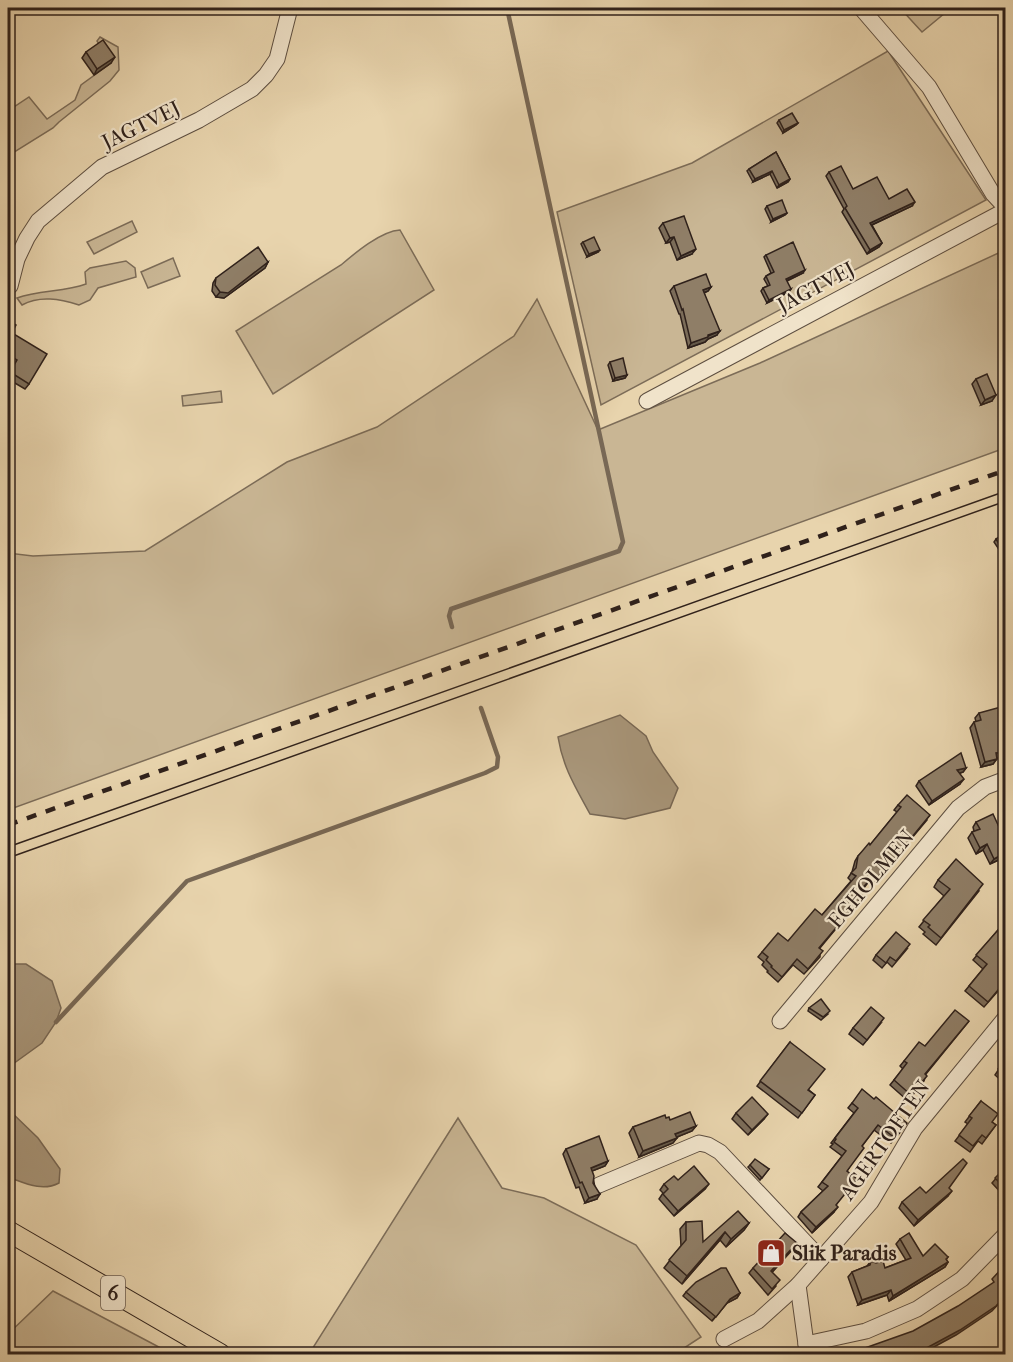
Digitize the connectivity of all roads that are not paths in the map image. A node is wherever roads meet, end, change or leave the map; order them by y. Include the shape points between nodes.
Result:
1 (290, 8) edge
2 (861, 8) edge
3 (1005, 209) edge
4 (10, 286) dead end
5 (647, 401) dead end
6 (1005, 779) edge
7 (1005, 1017) edge
8 (780, 1021) dead end
9 (599, 1185) dead end
10 (8, 1231) edge
11 (1005, 1234) edge
12 (821, 1259) junction
13 (798, 1285) junction
14 (724, 1339) dead end
15 (807, 1349) edge
16 (220, 1354) edge

1 - 4 street, JAGTVEJ via 277,59 267,75 252,89 199,120 102,167 38,221 17,259
2 - 3 street, JAGTVEJ via 929,87
3 - 5 street, JAGTVEJ
6 - 8 street, EGHOLMEN via 985,787 958,808
7 - 12 street, AGERTOFTEN via 915,1128 871,1202
9 - 12 street via 699,1143 708,1145 720,1152
10 - 16 main road, 6
11 - 15 street via 962,1279 917,1309 866,1331
12 - 13 street, AGERTOFTEN
13 - 14 street, AGERTOFTEN via 758,1321
13 - 15 street

